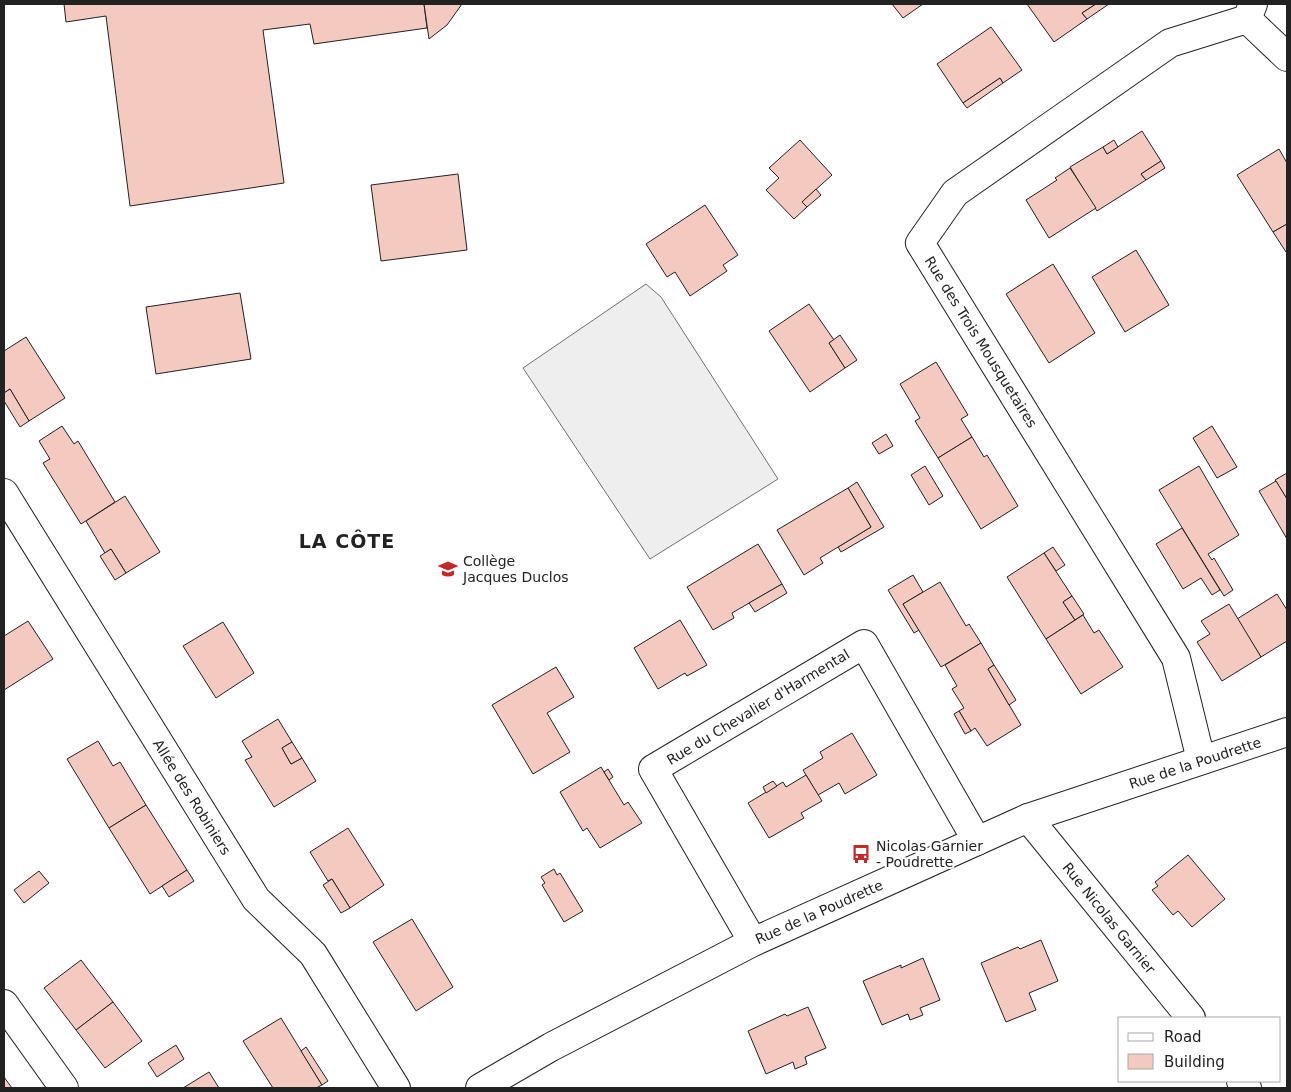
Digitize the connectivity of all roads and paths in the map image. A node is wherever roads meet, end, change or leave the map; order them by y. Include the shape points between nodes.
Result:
1 (1250, 12) edge
2 (1287, 57) edge
3 (4, 493) edge
4 (1287, 732) edge
5 (1201, 760) junction
6 (1028, 818) junction
7 (977, 841) junction
8 (753, 942) junction
9 (4, 1004) edge
10 (1190, 1017) edge
11 (64, 1088) edge
12 (396, 1088) edge
13 (480, 1088) edge

1 - 2 street
1 - 5 street, Rue des Trois Mousquetaires via 1170,43 955,193 920,243 1176,658
3 - 12 street, Allée des Robiniers via 256,899 313,954
4 - 5 street, Rue de la Poudrette
5 - 6 street, Rue de la Poudrette
6 - 7 street, Rue de la Poudrette
6 - 10 street, Rue Nicolas Garnier
7 - 8 street, Rue de la Poudrette
7 - 8 street, Rue du Chevalier d'Harmental via 864,644 653,769
8 - 13 street, Rue de la Poudrette via 551,1047
9 - 11 street

